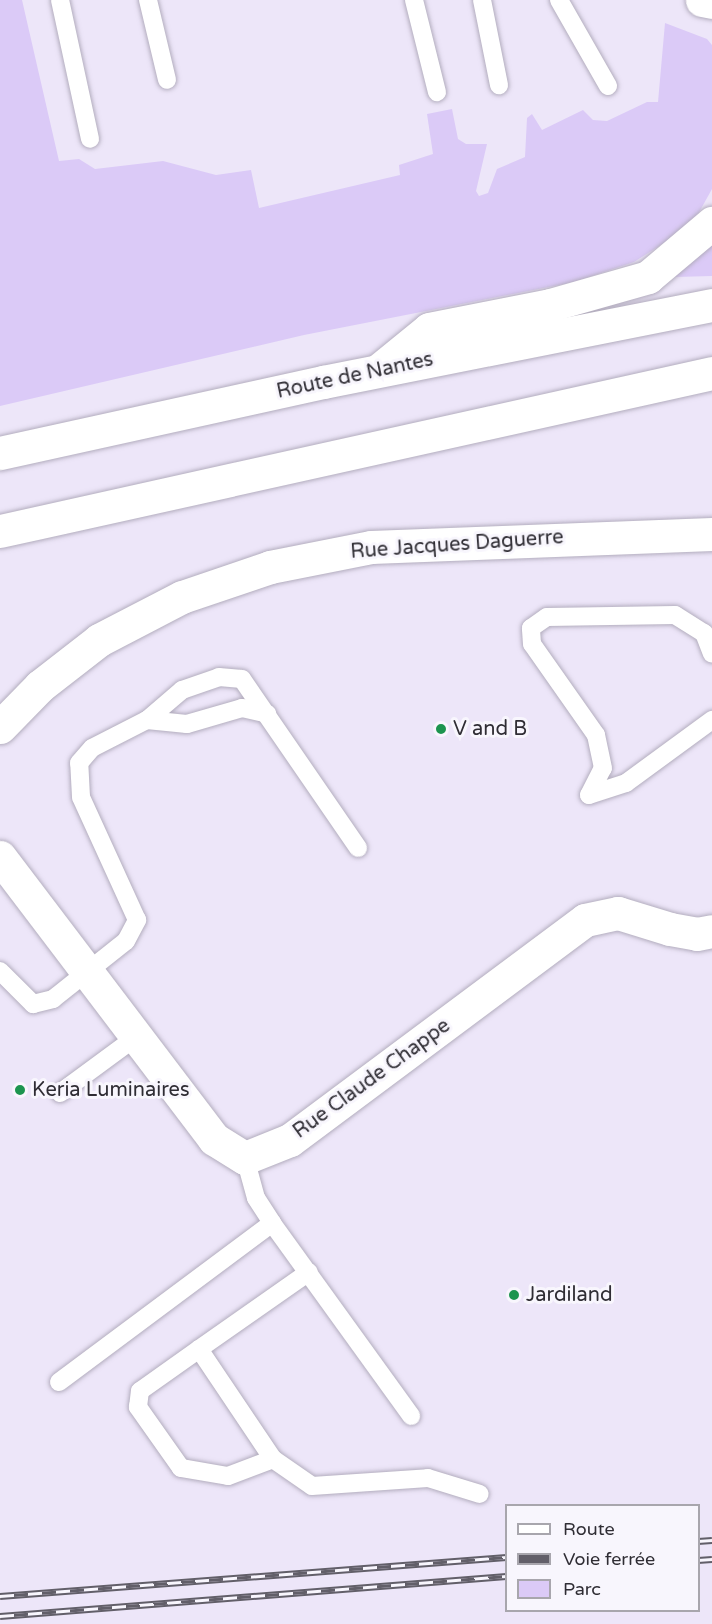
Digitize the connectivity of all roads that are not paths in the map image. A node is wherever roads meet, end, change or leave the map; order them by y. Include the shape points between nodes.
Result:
1 (60, 0) edge
2 (147, 0) edge
3 (414, 0) edge
4 (482, 0) edge
5 (559, 0) edge
6 (702, 0) edge
7 (712, 2) edge
8 (167, 80) dead end
9 (499, 85) dead end
10 (608, 86) dead end
11 (437, 92) dead end
12 (90, 139) dead end
13 (712, 223) edge
14 (712, 305) edge
15 (376, 372) junction
16 (712, 373) edge
17 (0, 453) edge
18 (0, 531) edge
19 (708, 531) edge
20 (712, 654) edge
21 (267, 714) junction
22 (147, 720) junction
23 (712, 720) edge
24 (1, 722) edge
25 (358, 848) dead end
26 (0, 857) edge
27 (712, 930) edge
28 (0, 970) edge
29 (88, 974) junction
30 (136, 1037) junction
31 (60, 1093) dead end
32 (245, 1158) junction
33 (272, 1223) junction
34 (309, 1272) junction
35 (199, 1349) junction
36 (59, 1382) dead end
37 (411, 1416) dead end
38 (273, 1459) junction
39 (480, 1494) dead end

1 - 12 lane
2 - 8 lane
3 - 11 lane
4 - 9 lane
5 - 10 lane
6 - 7 main road
13 - 15 main road via 648,277 550,305 429,329
14 - 15 main road, Route de Nantes
15 - 17 main road, Route de Nantes
16 - 18 main road
19 - 24 main road, Rue Jacques Daguerre via 371,547 270,567 182,597 99,640
20 - 23 lane via 704,633 675,615 547,616 531,628 532,644 596,735 603,768 589,795 626,783
21 - 22 lane via 242,708 187,724
21 - 22 lane via 242,679 219,677 182,690
21 - 25 lane
22 - 29 lane via 92,748 79,763 81,797 137,920 126,940
26 - 29 main road
27 - 32 main road, Rue Claude Chappe via 697,934 618,913 585,920 290,1140
28 - 29 lane via 33,1004 53,999
29 - 30 main road
30 - 31 lane
30 - 32 main road via 214,1139
32 - 33 lane via 256,1198
33 - 34 lane
33 - 36 lane
34 - 35 lane
34 - 37 lane
35 - 38 lane
35 - 38 lane via 140,1391 138,1407 181,1468 228,1476
38 - 39 lane via 312,1486 428,1478

